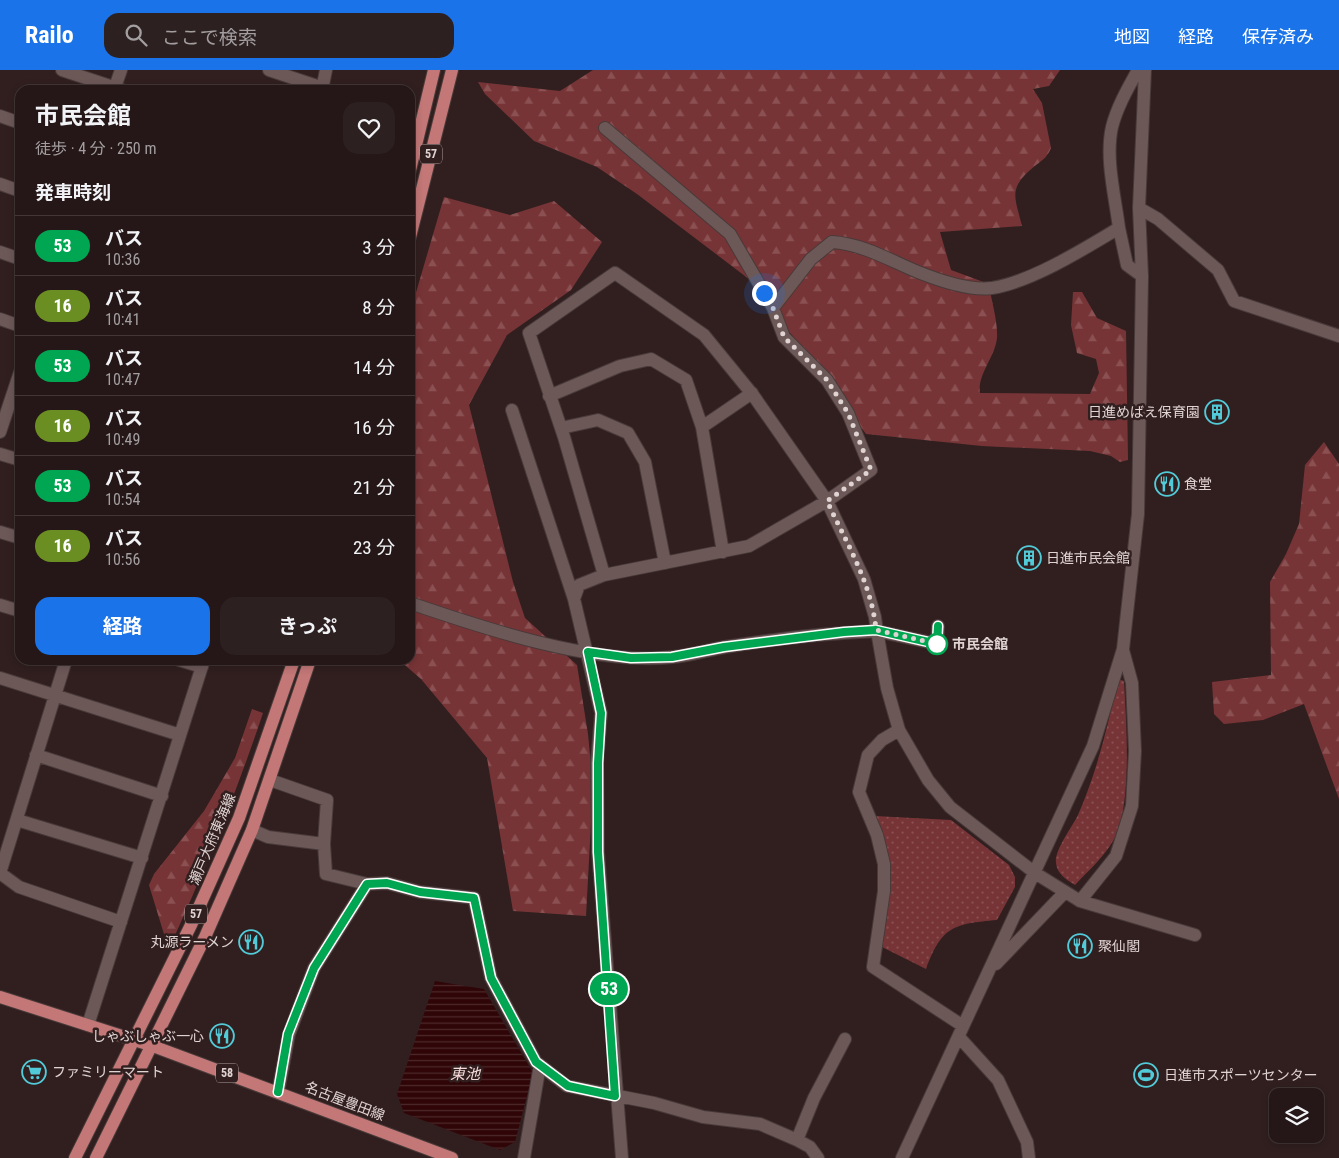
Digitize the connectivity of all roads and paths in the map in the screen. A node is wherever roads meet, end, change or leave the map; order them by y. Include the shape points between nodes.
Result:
1 (62, 70) edge
2 (121, 70) edge
3 (269, 70) edge
4 (326, 70) edge
5 (434, 70) edge
6 (452, 70) edge
7 (1138, 70) edge
8 (1144, 70) edge
9 (105, 85) edge
10 (118, 85) edge
11 (312, 85) edge
12 (324, 85) edge
13 (0, 116) edge
14 (15, 121) edge
15 (605, 128) dead end
16 (415, 149) edge
17 (0, 184) edge
18 (15, 189) edge
19 (1139, 208) junction
20 (415, 217) edge
21 (1119, 228) junction
22 (0, 252) edge
23 (15, 257) edge
24 (1142, 276) junction
25 (773, 308) junction
26 (0, 320) edge
27 (15, 324) edge
28 (1339, 336) edge
29 (15, 387) edge
30 (752, 393) junction
31 (549, 396) junction
32 (512, 410) dead end
33 (702, 427) junction
34 (561, 428) junction
35 (0, 432) edge
36 (0, 454) edge
37 (15, 458) edge
38 (827, 501) junction
39 (0, 532) edge
40 (15, 536) edge
41 (723, 552) junction
42 (665, 563) junction
43 (604, 575) junction
44 (574, 599) junction
45 (0, 605) edge
46 (415, 605) edge
47 (15, 610) edge
48 (938, 626) dead end
49 (876, 630) junction
50 (1123, 649) junction
51 (588, 652) junction
52 (64, 665) edge
53 (203, 665) edge
54 (292, 665) edge
55 (308, 665) edge
56 (0, 678) edge
57 (55, 695) junction
58 (899, 730) junction
59 (180, 735) junction
60 (36, 755) junction
61 (270, 780) junction
62 (162, 796) junction
63 (17, 820) junction
64 (252, 830) junction
65 (324, 844) junction
66 (142, 858) junction
67 (1035, 873) junction
68 (367, 884) junction
69 (1066, 892) junction
70 (1080, 901) junction
71 (121, 922) junction
72 (1195, 935) dead end
73 (989, 971) junction
74 (0, 997) edge
75 (88, 1025) junction
76 (961, 1031) junction
77 (845, 1039) dead end
78 (135, 1040) junction
79 (150, 1045) junction
80 (540, 1066) junction
81 (278, 1092) junction
82 (615, 1096) junction
83 (797, 1140) junction
84 (75, 1158) edge
85 (96, 1158) edge
86 (452, 1158) edge
87 (524, 1158) edge
88 (622, 1158) edge
89 (818, 1158) edge
90 (902, 1158) edge
91 (1029, 1158) edge

1 - 9 street
2 - 10 street
3 - 11 street
4 - 12 street
5 - 16 main road, 57
6 - 20 main road, 57
7 - 21 street via 1124,93 1112,127 1110,156
8 - 19 street
13 - 14 street
15 - 25 street via 730,234
17 - 18 street
19 - 24 street
19 - 28 street via 1158,219 1218,270 1234,301
21 - 24 street via 1127,265
21 - 25 street via 1069,258 1010,284 990,288 943,282 860,246 832,242 811,260
22 - 23 street
24 - 50 street via 1138,514
25 - 38 street via 784,337 827,380 848,413 871,470
26 - 27 street
29 - 35 street
30 - 31 street via 704,335 615,273 529,333
30 - 33 street
30 - 38 street
31 - 33 street via 620,366 651,359 686,380
31 - 34 street
32 - 44 street
33 - 41 street
34 - 42 street via 598,420 628,433 645,462
34 - 43 street
36 - 37 street
38 - 41 street via 748,546
38 - 49 street via 864,579
39 - 40 street
41 - 42 street
42 - 43 street
43 - 44 street via 579,585
44 - 51 street
45 - 47 street
46 - 51 street via 523,638
48 - 49 street via 937,644
49 - 51 street via 724,647 672,657 631,658
49 - 58 street
50 - 67 street via 1093,746
50 - 70 street via 1132,683 1135,751 1132,806 1116,856
51 - 82 street via 601,713 598,852
52 - 57 street
53 - 59 street
54 - 78 main road, 瀬戸大府東海線 / 57 via 239,818
55 - 61 main road, 57
56 - 57 street
57 - 59 street
57 - 60 street
58 - 67 street via 928,780 950,807
58 - 76 street via 882,740 868,755 859,792 877,835 884,864 884,891 873,967
59 - 62 street
60 - 62 street
60 - 63 street
61 - 64 main road, 57
61 - 65 street via 327,800
62 - 66 street
63 - 66 street
63 - 71 street via 0,872 19,887
64 - 65 street via 268,837
64 - 79 main road, 57 via 205,937
65 - 68 street via 326,874
66 - 71 street
67 - 69 street
67 - 73 street
68 - 80 street via 387,883 420,892 474,898 491,978
68 - 81 street via 314,968 288,1034
69 - 70 street
69 - 73 street
70 - 72 street
71 - 75 street
73 - 76 street
74 - 75 main road, 名古屋豊田線 / 58
75 - 78 main road, 名古屋豊田線 / 58
76 - 90 street
76 - 91 street via 998,1080 1027,1142
77 - 83 street via 814,1098
78 - 79 main road, 名古屋豊田線 / 58
78 - 84 main road, 瀬戸大府東海線 / 57
79 - 81 main road, 名古屋豊田線 / 58
79 - 85 main road, 57
80 - 82 street via 568,1086
80 - 87 street
81 - 86 main road, 名古屋豊田線 / 58
82 - 83 street via 702,1117 760,1124
82 - 88 street
83 - 89 street

